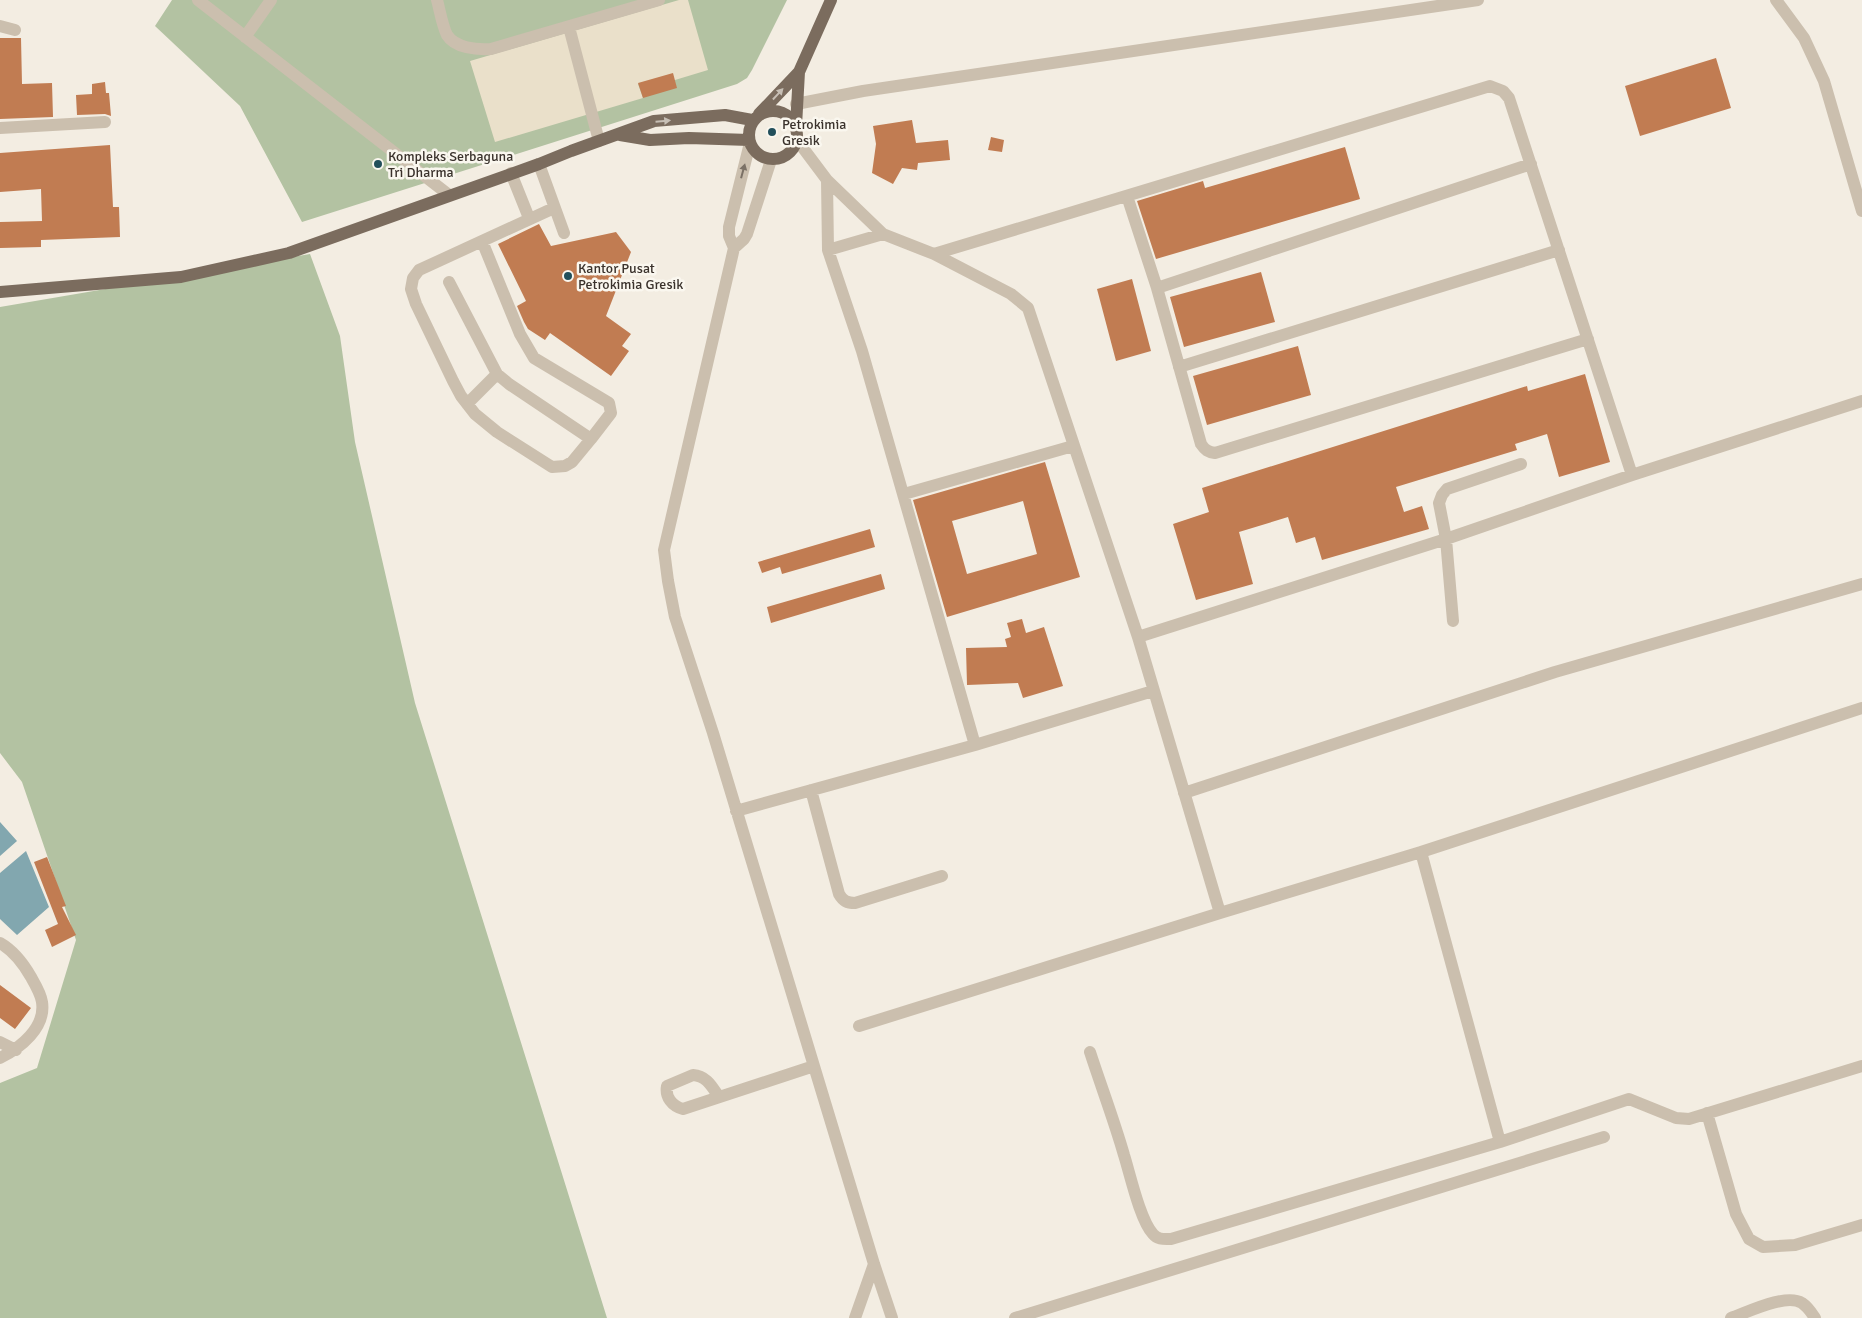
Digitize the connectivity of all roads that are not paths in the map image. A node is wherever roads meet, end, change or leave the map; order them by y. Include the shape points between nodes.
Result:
1 (198, 0) edge
2 (271, 0) edge
3 (437, 0) edge
4 (659, 0) edge
5 (831, 0) edge
6 (1478, 0) edge
7 (1776, 0) edge
8 (0, 26) edge
9 (569, 26) junction
10 (15, 30) dead end
11 (245, 37) junction
12 (799, 72) junction
13 (796, 104) junction
14 (755, 118) junction
15 (105, 122) dead end
16 (796, 126) junction
17 (0, 128) edge
18 (616, 134) junction
19 (798, 140) junction
20 (599, 141) junction
21 (749, 142) junction
22 (771, 160) junction
23 (539, 164) junction
24 (1531, 164) junction
25 (511, 174) junction
26 (827, 180) junction
27 (449, 195) junction
28 (1127, 196) junction
29 (554, 208) junction
30 (1862, 210) edge
31 (529, 218) junction
32 (564, 233) dead end
33 (883, 234) junction
34 (482, 240) junction
35 (734, 248) junction
36 (828, 250) junction
37 (1559, 250) junction
38 (934, 254) junction
39 (449, 282) dead end
40 (1157, 288) junction
41 (0, 292) edge
42 (1588, 339) junction
43 (1179, 366) junction
44 (497, 374) junction
45 (1862, 401) edge
46 (467, 404) junction
47 (591, 439) junction
48 (1073, 446) junction
49 (1521, 464) dead end
50 (1632, 475) junction
51 (904, 494) junction
52 (1446, 539) junction
53 (1862, 584) edge
54 (1453, 621) dead end
55 (1138, 637) junction
56 (1153, 691) junction
57 (1862, 708) edge
58 (975, 746) junction
59 (811, 790) junction
60 (1184, 792) junction
61 (736, 811) junction
62 (1421, 852) junction
63 (942, 876) dead end
64 (1220, 914) junction
65 (0, 942) edge
66 (859, 1026) dead end
67 (0, 1042) edge
68 (16, 1050) junction
69 (1090, 1052) dead end
70 (0, 1058) edge
71 (814, 1066) junction
72 (1862, 1066) edge
73 (719, 1097) dead end
74 (1707, 1114) junction
75 (1604, 1137) dead end
76 (1500, 1142) junction
77 (1862, 1224) edge
78 (874, 1264) junction
79 (855, 1318) edge
80 (892, 1318) edge
81 (1015, 1318) edge
82 (1731, 1318) edge
83 (1815, 1318) edge

1 - 11 street
2 - 11 street
3 - 9 street via 450,39 467,48 491,49
4 - 9 street
5 - 12 main road
6 - 13 street via 863,91
7 - 30 street via 1804,38 1824,82
8 - 10 street
9 - 20 street
11 - 27 street
12 - 13 main road
14 -> 12 main road
13 - 16 main road
14 - 16 main road via 772,111 779,112 786,114
18 -> 14 main road via 654,121 725,115
14 - 21 main road
15 - 17 street
16 - 19 main road
18 - 20 main road
18 - 21 main road via 650,140 689,138
19 - 22 main road via 790,152
19 - 26 street
20 - 23 main road
21 - 22 main road via 758,155
35 -> 21 street via 729,227
22 - 35 street via 747,234
23 - 25 main road
23 - 29 street
24 - 28 street via 1509,98 1502,90 1490,86
24 - 37 street
24 - 40 street
25 - 27 main road
25 - 31 street
26 - 33 street
26 - 36 street
27 - 41 main road via 289,253 181,277
28 - 38 street
28 - 40 street
29 - 31 street
29 - 32 street
31 - 34 street
33 - 36 street
33 - 38 street
34 - 46 street via 419,270 411,289 453,381
34 - 47 street via 520,334 534,358 609,403 611,413
35 - 61 street via 664,550 675,617
36 - 51 street
37 - 42 street
37 - 43 street
38 - 48 street via 1011,294 1028,308
39 - 44 street
40 - 43 street
42 - 43 street via 1215,453 1205,450 1202,444
42 - 50 street
44 - 46 street
44 - 47 street
45 - 50 street
46 - 47 street via 496,432 552,467 572,462
48 - 51 street
48 - 55 street
49 - 52 street via 1448,489 1439,504
50 - 52 street
51 - 58 street
52 - 54 street
52 - 55 street
53 - 60 street via 1555,672
55 - 56 street
56 - 58 street
56 - 60 street
57 - 62 street
58 - 59 street
59 - 61 street
59 - 63 street via 842,899 856,903
60 - 64 street
61 - 71 street
62 - 64 street
62 - 76 street
64 - 66 street
65 - 68 street via 22,961 42,1001 42,1015 36,1027
67 - 68 street
68 - 70 street
69 - 76 street via 1135,1194 1153,1235 1161,1240
71 - 73 street
71 - 78 street
72 - 74 street
74 - 76 street via 1689,1119 1676,1118 1629,1099
74 - 77 street via 1736,1214 1749,1239 1763,1247 1795,1245
75 - 81 street
78 - 79 street
78 - 80 street
82 - 83 street via 1777,1302 1794,1300 1808,1308

